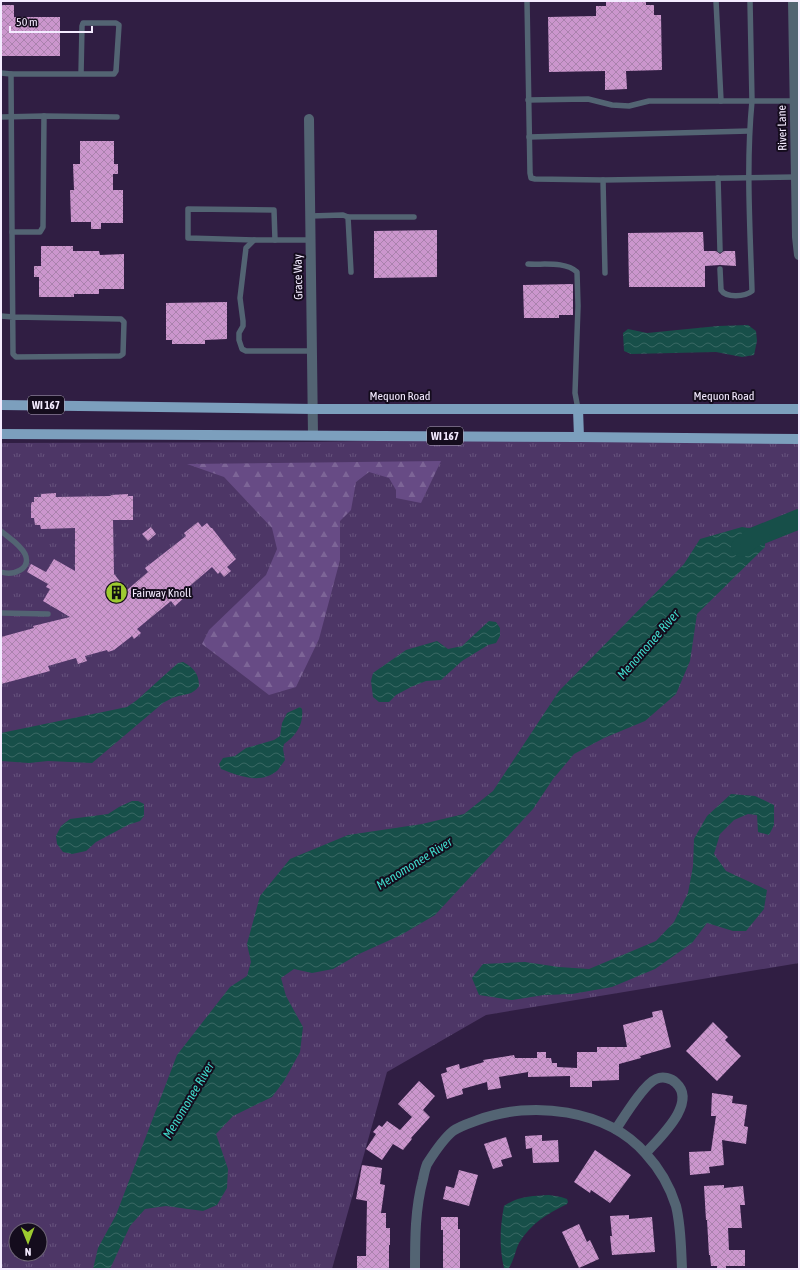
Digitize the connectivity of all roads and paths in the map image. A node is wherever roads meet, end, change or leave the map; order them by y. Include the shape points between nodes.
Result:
1 (527, 1) edge
2 (716, 1) edge
3 (750, 1) edge
4 (792, 1) edge
5 (1, 73) edge
6 (11, 74) junction
7 (81, 74) junction
8 (528, 100) junction
9 (794, 100) junction
10 (720, 101) junction
11 (752, 101) junction
12 (11, 116) junction
13 (44, 116) junction
14 (1, 117) edge
15 (117, 117) dead end
16 (309, 119) dead end
17 (749, 131) junction
18 (529, 137) junction
19 (748, 177) junction
20 (796, 177) junction
21 (718, 178) junction
22 (603, 180) junction
23 (310, 216) junction
24 (348, 217) junction
25 (414, 217) dead end
26 (12, 232) junction
27 (254, 240) junction
28 (275, 240) junction
29 (311, 240) junction
30 (720, 250) dead end
31 (799, 255) edge
32 (528, 264) dead end
33 (720, 269) dead end
34 (351, 272) dead end
35 (605, 273) dead end
36 (1, 316) edge
37 (13, 317) junction
38 (312, 351) junction
39 (1, 405) edge
40 (313, 409) junction
41 (578, 409) junction
42 (799, 409) edge
43 (1, 434) edge
44 (313, 435) junction
45 (579, 437) junction
46 (799, 439) edge
47 (1, 531) edge
48 (1, 572) edge
49 (1, 613) edge
50 (48, 614) dead end
51 (616, 1129) junction
52 (646, 1153) junction
53 (415, 1269) edge
54 (682, 1269) edge

1 - 8 lane
2 - 10 lane
3 - 11 lane
4 - 9 street, River Lane
5 - 6 lane
6 - 7 lane
6 - 12 lane
7 - 7 lane via 114,74 119,25 83,23
8 - 10 lane via 588,99 629,106 648,101
8 - 18 lane
9 - 11 lane
9 - 20 street, River Lane
10 - 11 lane
11 - 17 lane
12 - 13 lane
12 - 14 lane
12 - 26 lane
13 - 15 lane
13 - 26 lane via 43,226 40,232
16 - 23 street, Grace Way
17 - 18 lane
17 - 19 lane
18 - 22 lane via 531,178
19 - 20 lane
19 - 21 lane
19 - 33 lane via 752,291 746,295 727,295 722,292
20 - 31 street, River Lane
21 - 22 lane
21 - 30 lane
22 - 35 lane
23 - 24 lane
23 - 29 street, Grace Way
24 - 25 lane
24 - 34 lane
26 - 37 lane
27 - 28 lane
27 - 28 lane via 188,238 188,209 274,210
27 - 38 lane via 246,248 240,298 243,326 239,333 240,346 246,351
28 - 29 lane
29 - 38 street, Grace Way
32 - 41 lane via 565,265 577,272 575,393
36 - 37 lane
37 - 37 lane via 13,354 16,357 123,354 124,322 121,319
38 - 40 street, Grace Way
39 - 40 main road, Mequon Road / WI 167
40 - 41 main road, Mequon Road / WI 167
40 - 44 street, Grace Way
41 - 42 main road, Mequon Road / WI 167
41 - 45 main road
43 - 44 main road, WI 167
44 - 45 main road, WI 167
45 - 46 main road, WI 167
47 - 48 lane via 18,545 26,557 24,567 18,572
49 - 50 lane
51 - 52 street
51 - 52 street via 647,1086 656,1079 672,1079 680,1086 683,1095 682,1107
51 - 53 street via 585,1116 562,1111 528,1110 485,1117 454,1130 442,1141 426,1166 414,1233
52 - 54 street via 663,1177 676,1206

